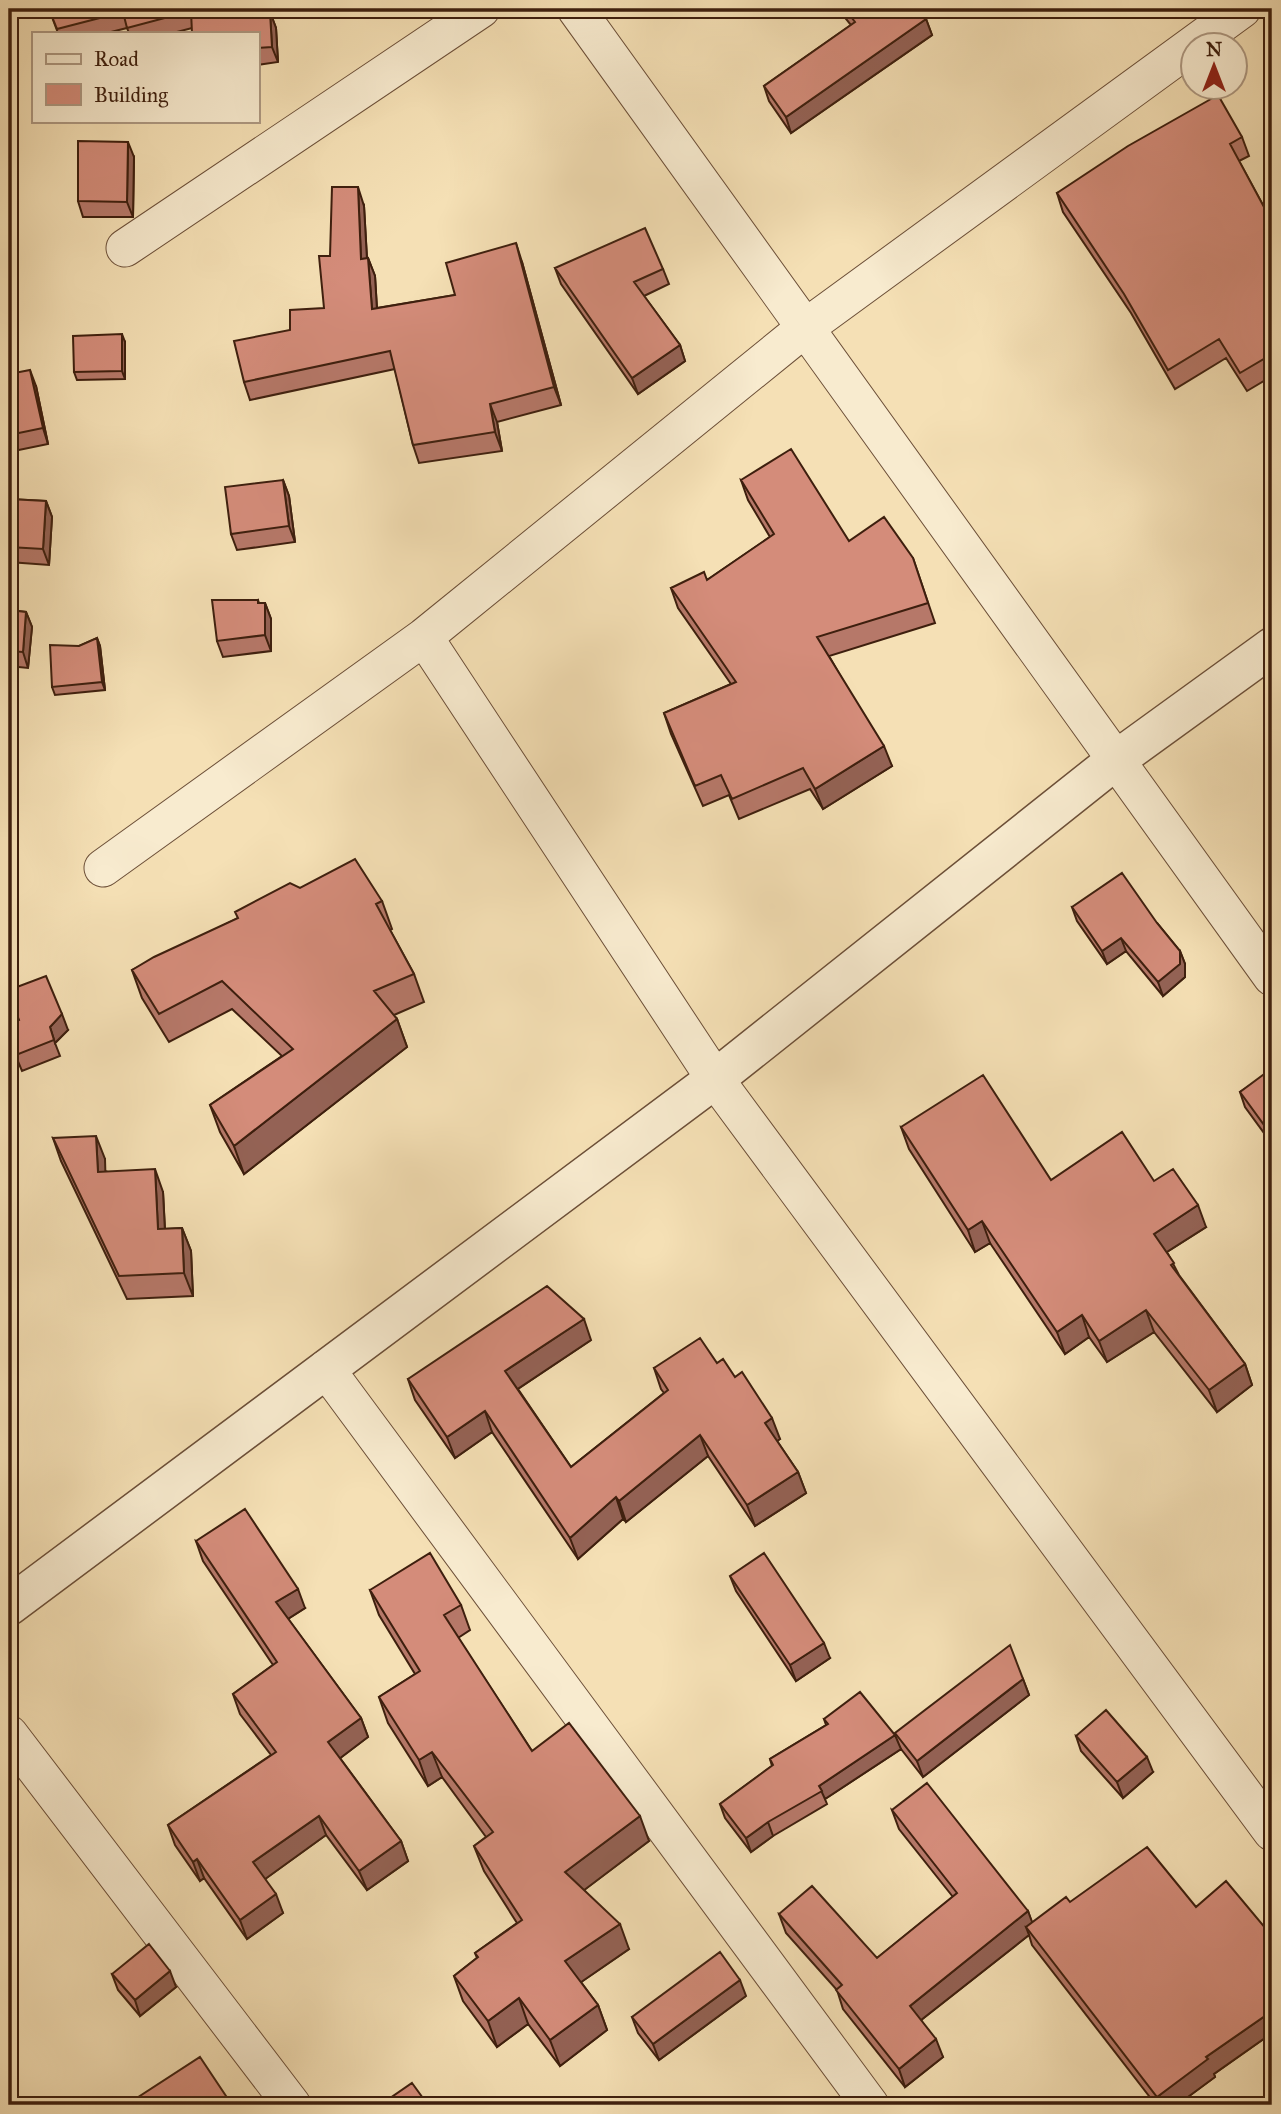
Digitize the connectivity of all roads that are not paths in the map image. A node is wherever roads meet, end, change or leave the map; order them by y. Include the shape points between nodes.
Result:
1 (481, 9) edge
2 (576, 9) edge
3 (1242, 9) edge
4 (125, 248) dead end
5 (805, 328) junction
6 (424, 637) junction
7 (1272, 647) edge
8 (1116, 760) junction
9 (103, 868) dead end
10 (1272, 977) edge
11 (715, 1079) junction
12 (326, 1369) junction
13 (9, 1606) edge
14 (9, 1734) edge
15 (1272, 1832) edge
16 (292, 2105) edge
17 (870, 2105) edge

1 - 4 street
2 - 5 street
3 - 5 street
5 - 6 street
5 - 8 street
6 - 9 street
6 - 11 street
7 - 8 street
8 - 10 street
8 - 11 street
11 - 12 street
11 - 15 street
12 - 13 street
12 - 17 street
14 - 16 street

